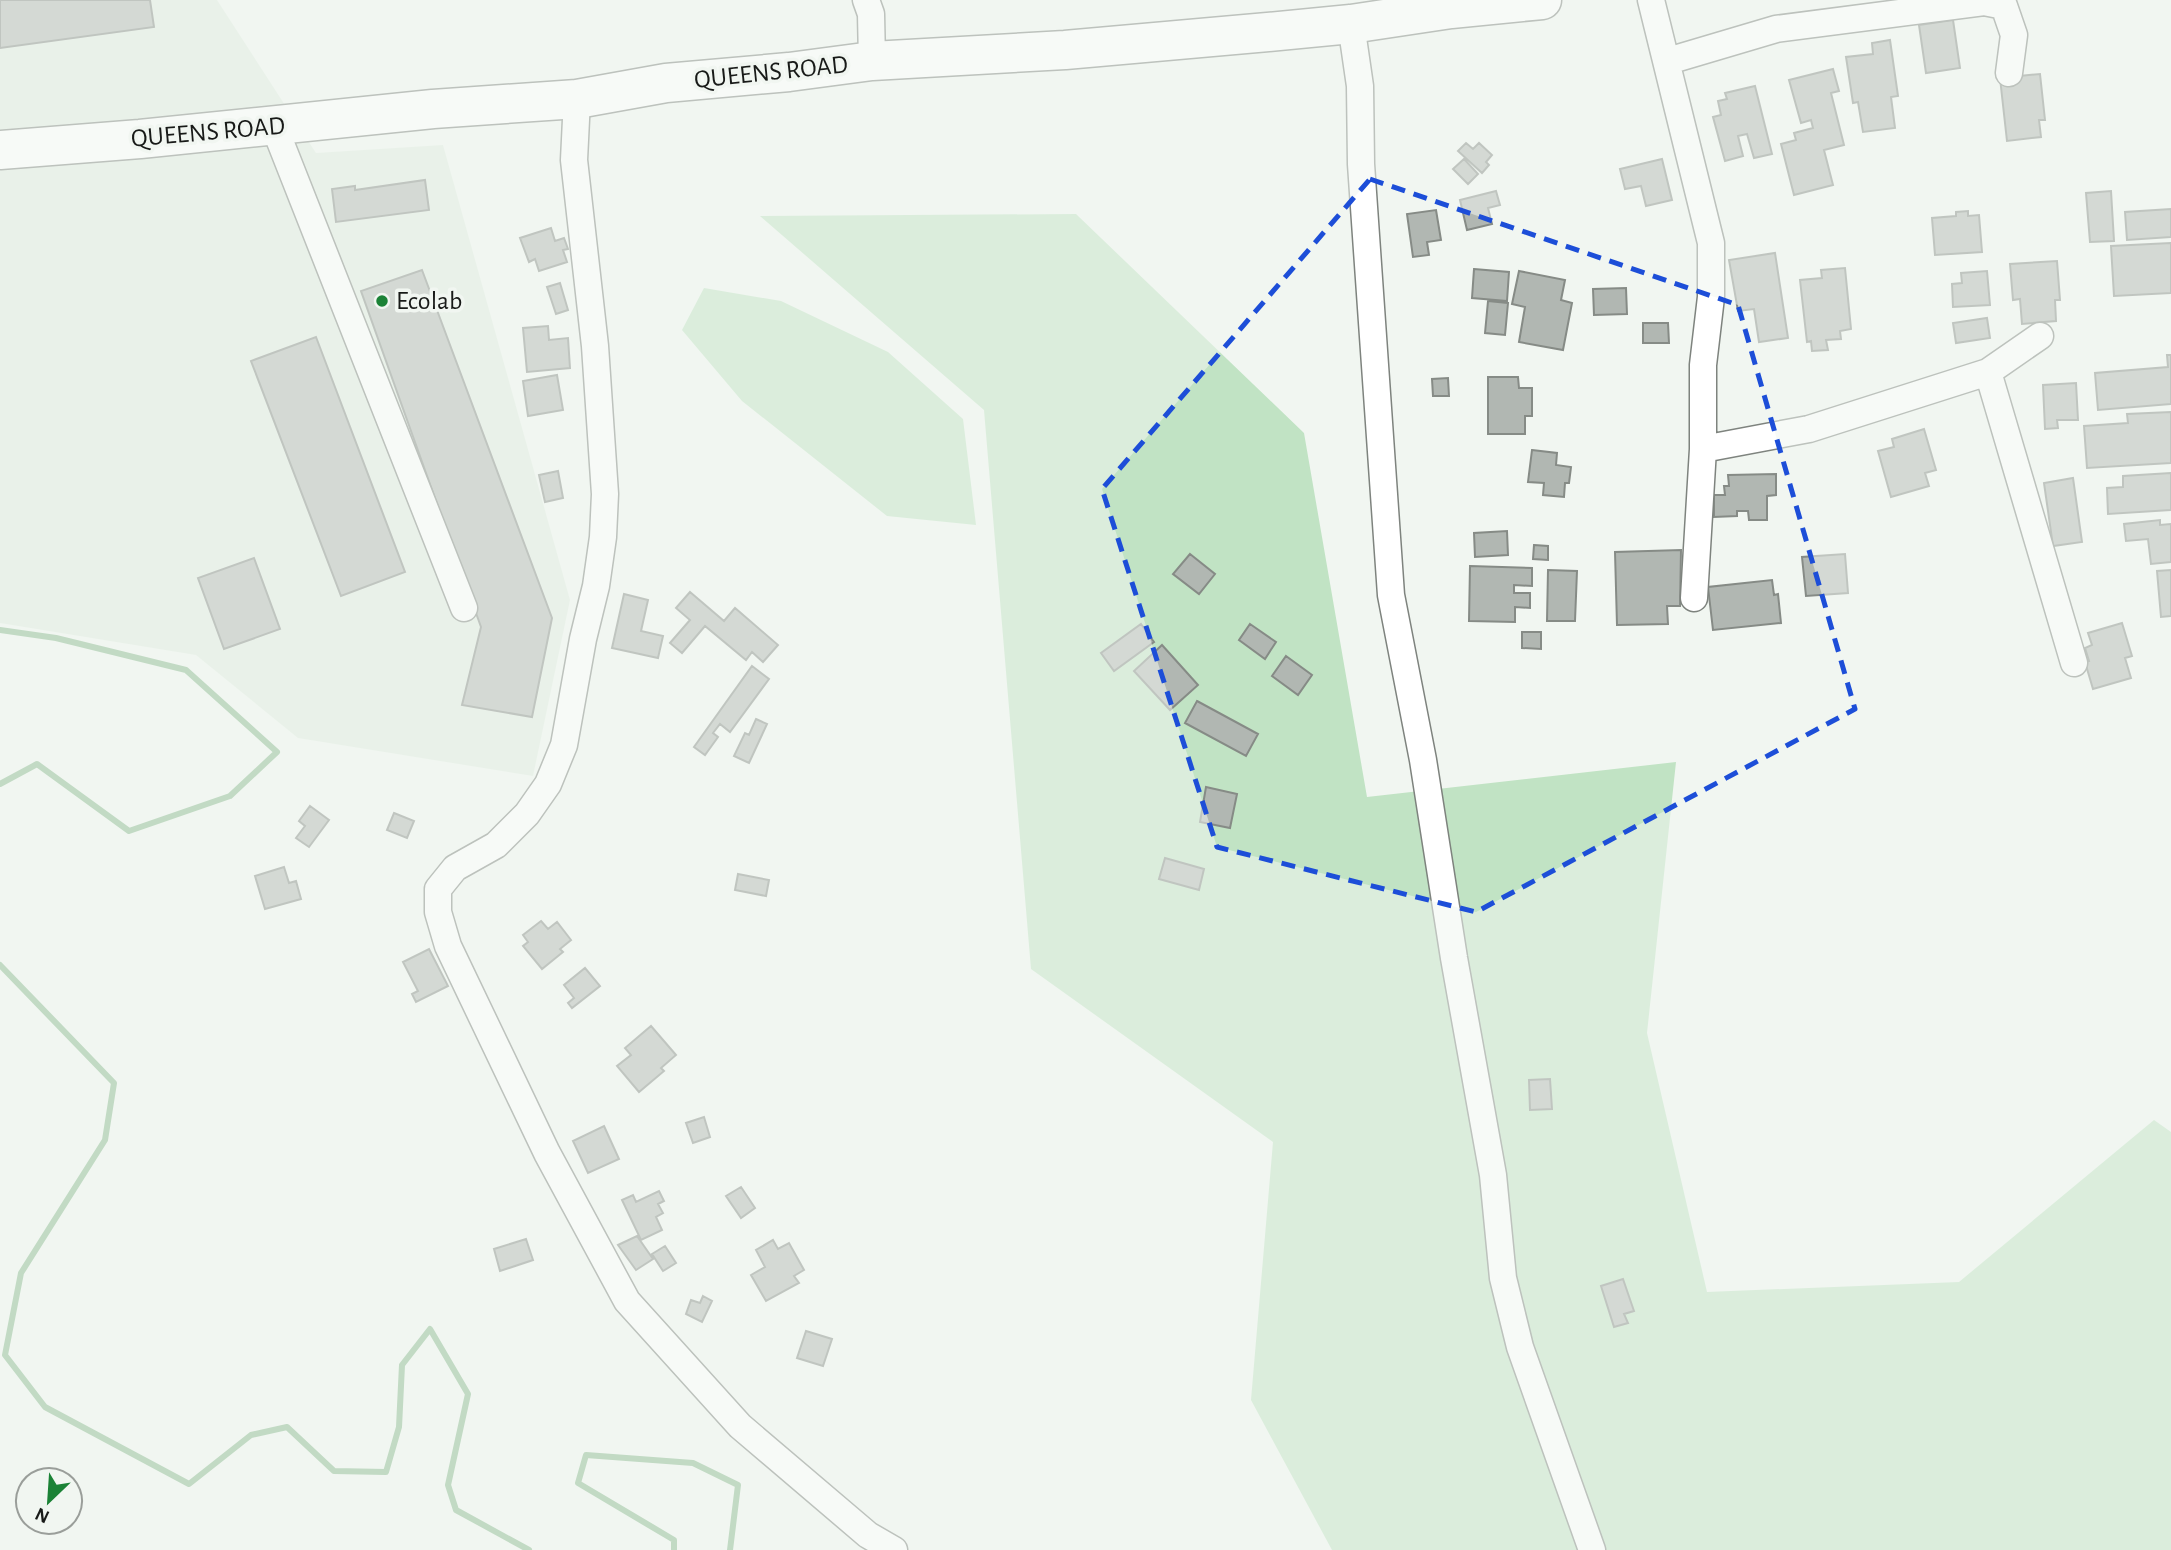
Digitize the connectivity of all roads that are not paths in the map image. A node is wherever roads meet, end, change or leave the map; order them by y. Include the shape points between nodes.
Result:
1 (866, 0) edge
2 (1542, 0) edge
3 (1651, 0) edge
4 (1351, 24) junction
5 (872, 61) junction
6 (1668, 61) junction
7 (2009, 74) dead end
8 (577, 99) junction
9 (274, 127) junction
10 (0, 150) edge
11 (2040, 336) dead end
12 (1988, 372) junction
13 (1703, 449) junction
14 (1694, 598) dead end
15 (464, 608) dead end
16 (2074, 663) dead end
17 (868, 1543) edge
18 (894, 1550) edge
19 (1592, 1550) edge

1 - 5 street via 871,14
2 - 4 highway, QUEENS ROAD
3 - 6 street
4 - 5 highway, QUEENS ROAD via 1065,50
4 - 19 street via 1360,86 1391,596 1493,1175 1503,1278 1520,1346
5 - 8 highway, QUEENS ROAD via 666,83
6 - 7 street via 1776,29 1984,2 2004,6 2014,35
6 - 13 street via 1711,243
8 - 9 highway, QUEENS ROAD
8 - 17 street via 574,160 595,345 605,494 596,586 564,745 548,785 496,845 455,868 438,890 438,912 448,946 547,1153 627,1301 740,1426
9 - 10 highway, QUEENS ROAD
9 - 15 street
11 - 12 street
12 - 13 street via 1809,429
12 - 16 street
13 - 14 street
17 - 18 street

